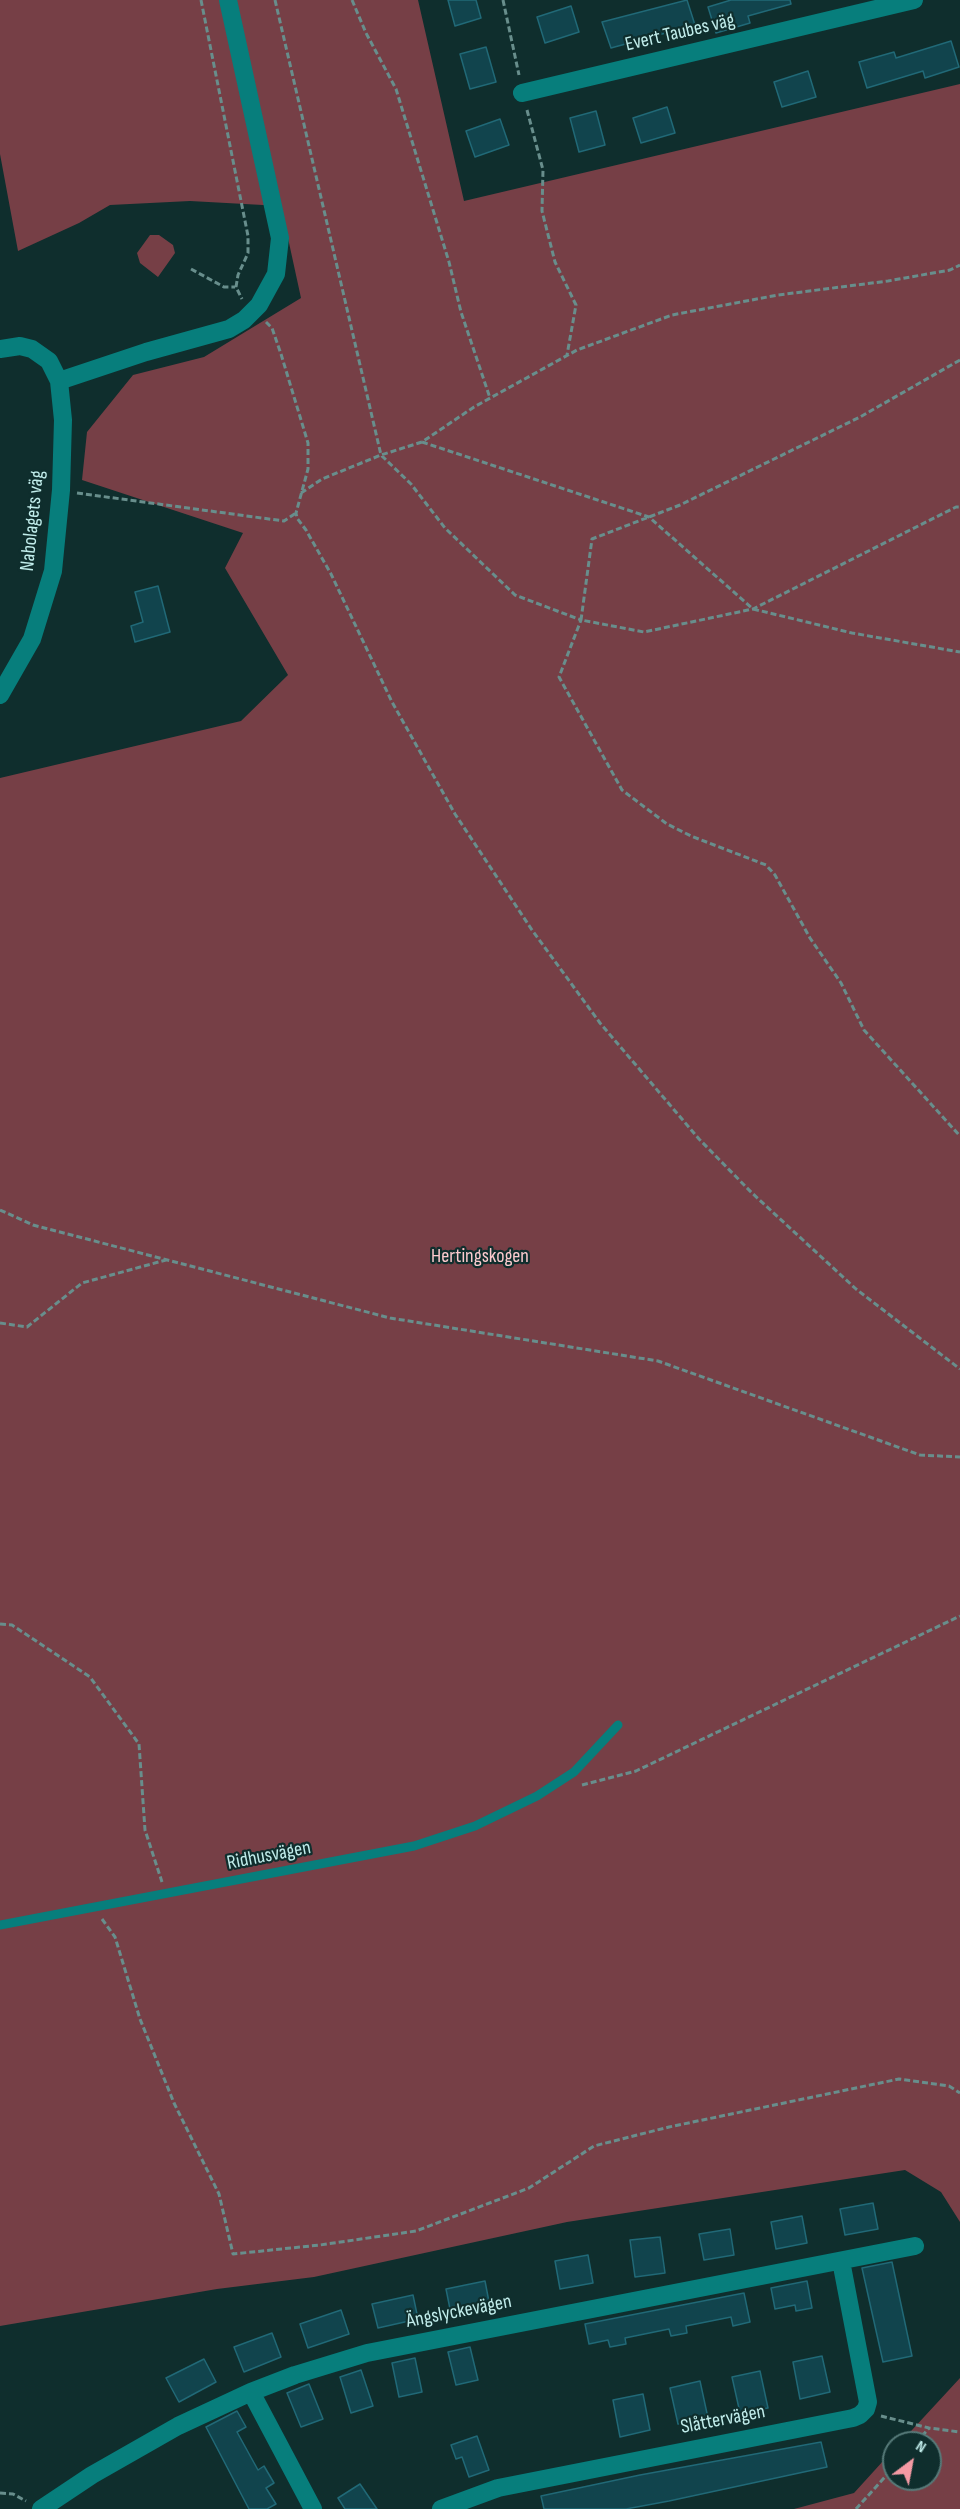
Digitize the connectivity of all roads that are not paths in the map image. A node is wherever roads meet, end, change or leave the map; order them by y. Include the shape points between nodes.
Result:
1 (228, 0) edge
2 (914, 0) edge
3 (846, 8) edge
4 (522, 93) road end
5 (0, 349) edge
6 (59, 381) junction
7 (0, 695) edge
8 (618, 1725) dead end
9 (0, 1925) edge
10 (915, 2246) dead end
11 (841, 2261) junction
12 (251, 2392) junction
13 (41, 2509) edge
14 (313, 2509) edge
15 (441, 2509) edge

1 - 6 street via 280,238 276,274 269,291 254,310 229,329
2 - 3 street, Evert Taubes väg
3 - 4 street, Evert Taubes väg
5 - 6 street via 20,346 32,350 49,361
6 - 7 street, Nabolagets väg via 63,420 61,490 53,571 32,639
8 - 9 lane, Ridhusvägen via 574,1772 537,1796 475,1826 414,1846
10 - 11 street, Ängslyckevägen
11 - 12 street, Ängslyckevägen via 367,2353
11 - 15 street, Slåttervägen via 868,2402 866,2409 853,2418 498,2487
12 - 13 street, Ängslyckevägen via 150,2441
12 - 14 street

